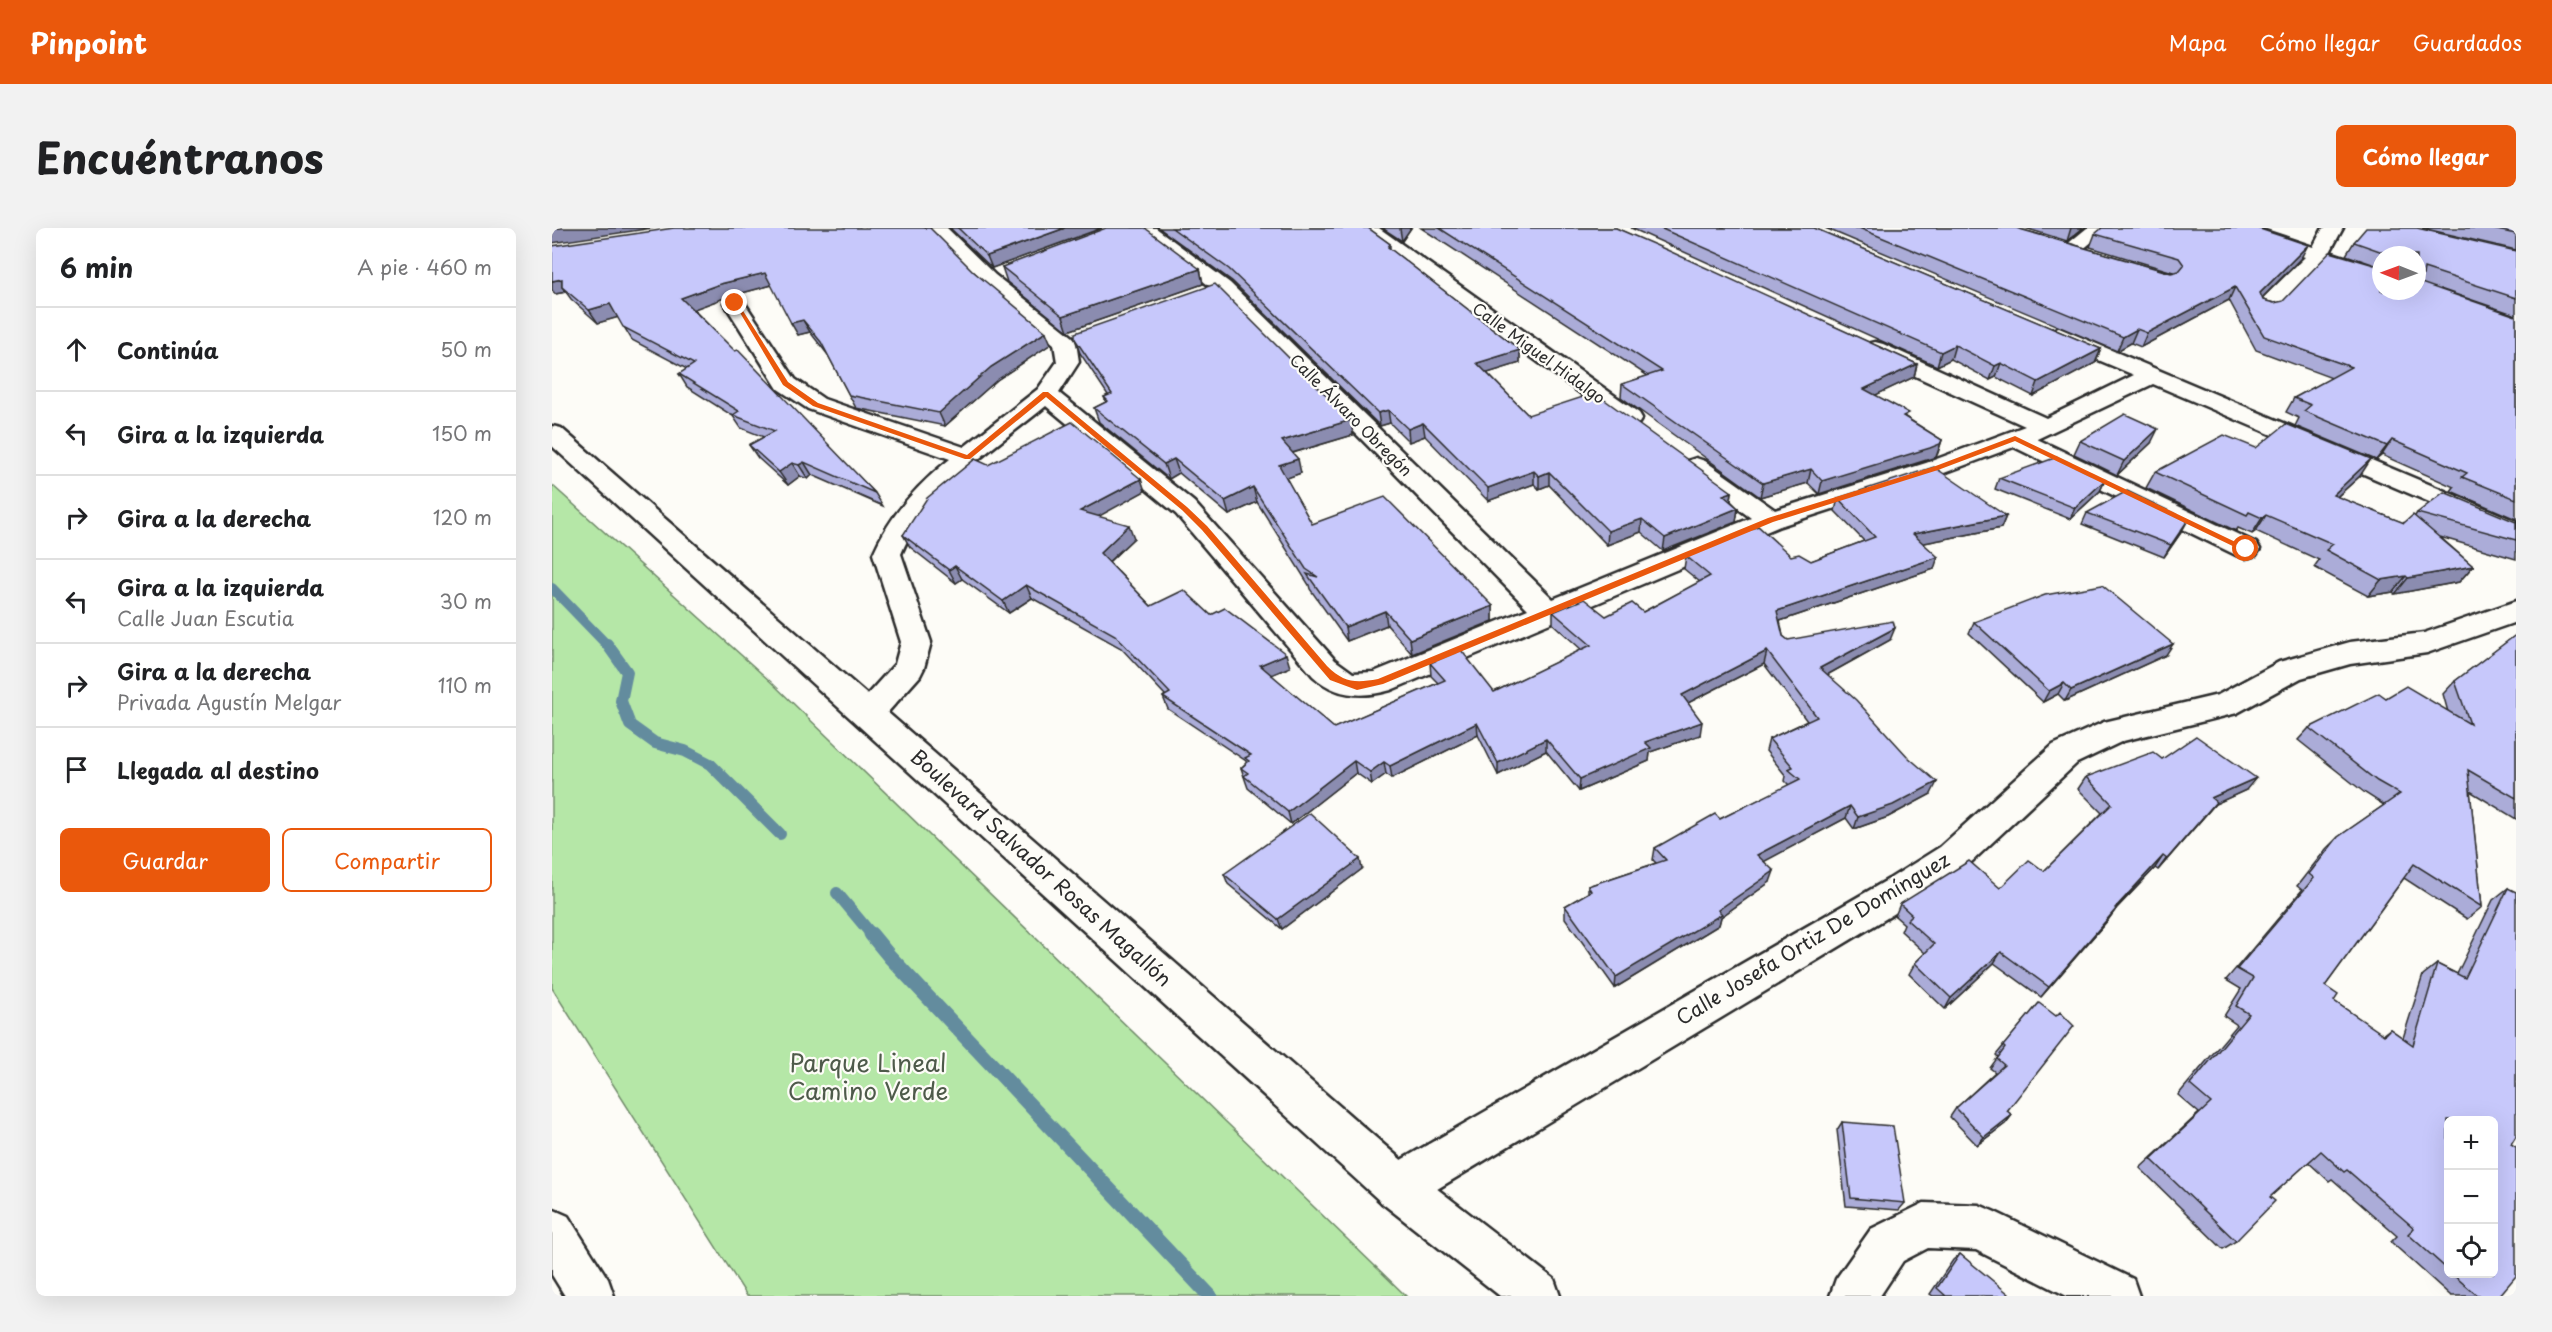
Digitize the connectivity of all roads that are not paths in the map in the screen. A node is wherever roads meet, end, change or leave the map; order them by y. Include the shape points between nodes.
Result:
1 (936, 228) edge
2 (1144, 228) edge
3 (1366, 228) edge
4 (2099, 228) edge
5 (2237, 228) edge
6 (2334, 228) edge
7 (2049, 244) edge
8 (2070, 250) junction
9 (2319, 254) junction
10 (2091, 257) edge
11 (1009, 271) edge
12 (2372, 273) edge
13 (988, 279) junction
14 (735, 303) dead end
15 (2266, 308) edge
16 (2044, 329) edge
17 (1088, 334) edge
18 (1855, 339) edge
19 (1065, 342) junction
20 (2153, 375) junction
21 (1046, 394) junction
22 (2046, 427) junction
23 (1645, 430) edge
24 (552, 433) edge
25 (2015, 438) junction
26 (1674, 451) edge
27 (968, 458) junction
28 (1770, 520) junction
29 (2516, 531) edge
30 (2246, 549) dead end
31 (2516, 611) edge
32 (1548, 612) junction
33 (868, 714) junction
34 (1398, 1187) junction
35 (552, 1232) edge
36 (591, 1296) edge
37 (1537, 1296) edge
38 (1853, 1296) edge
39 (2116, 1296) edge

1 - 13 main road
2 - 32 main road, Calle Álvaro Obregón
3 - 23 main road, Calle Miguel Hidalgo
4 - 8 main road
5 - 9 main road
6 - 9 main road
7 - 8 main road
8 - 10 main road
9 - 12 main road
9 - 15 main road
11 - 13 main road
13 - 19 main road
14 - 27 main road via 786,384 816,404
16 - 20 main road
17 - 19 main road
18 - 22 main road
19 - 21 main road via 1068,362
20 - 22 main road
20 - 29 main road
21 - 27 main road
21 - 32 main road via 1185,508 1333,678 1357,686 1380,682
22 - 25 main road
24 - 33 main road, Boulevard Salvador Rosas Magallón
25 - 28 main road via 1935,468
25 - 30 main road
26 - 28 main road
27 - 33 main road via 932,486 896,532 887,554 916,642 909,668
28 - 32 main road
31 - 34 main road, Calle Josefa Ortiz De Domínguez via 2427,643 2350,653 2290,670 2226,705 2115,730 2065,754 1953,857
33 - 34 main road, Boulevard Salvador Rosas Magallón
34 - 37 main road, Boulevard Salvador Rosas Magallón
35 - 36 main road
38 - 39 main road via 1887,1245 1924,1225 1979,1228

